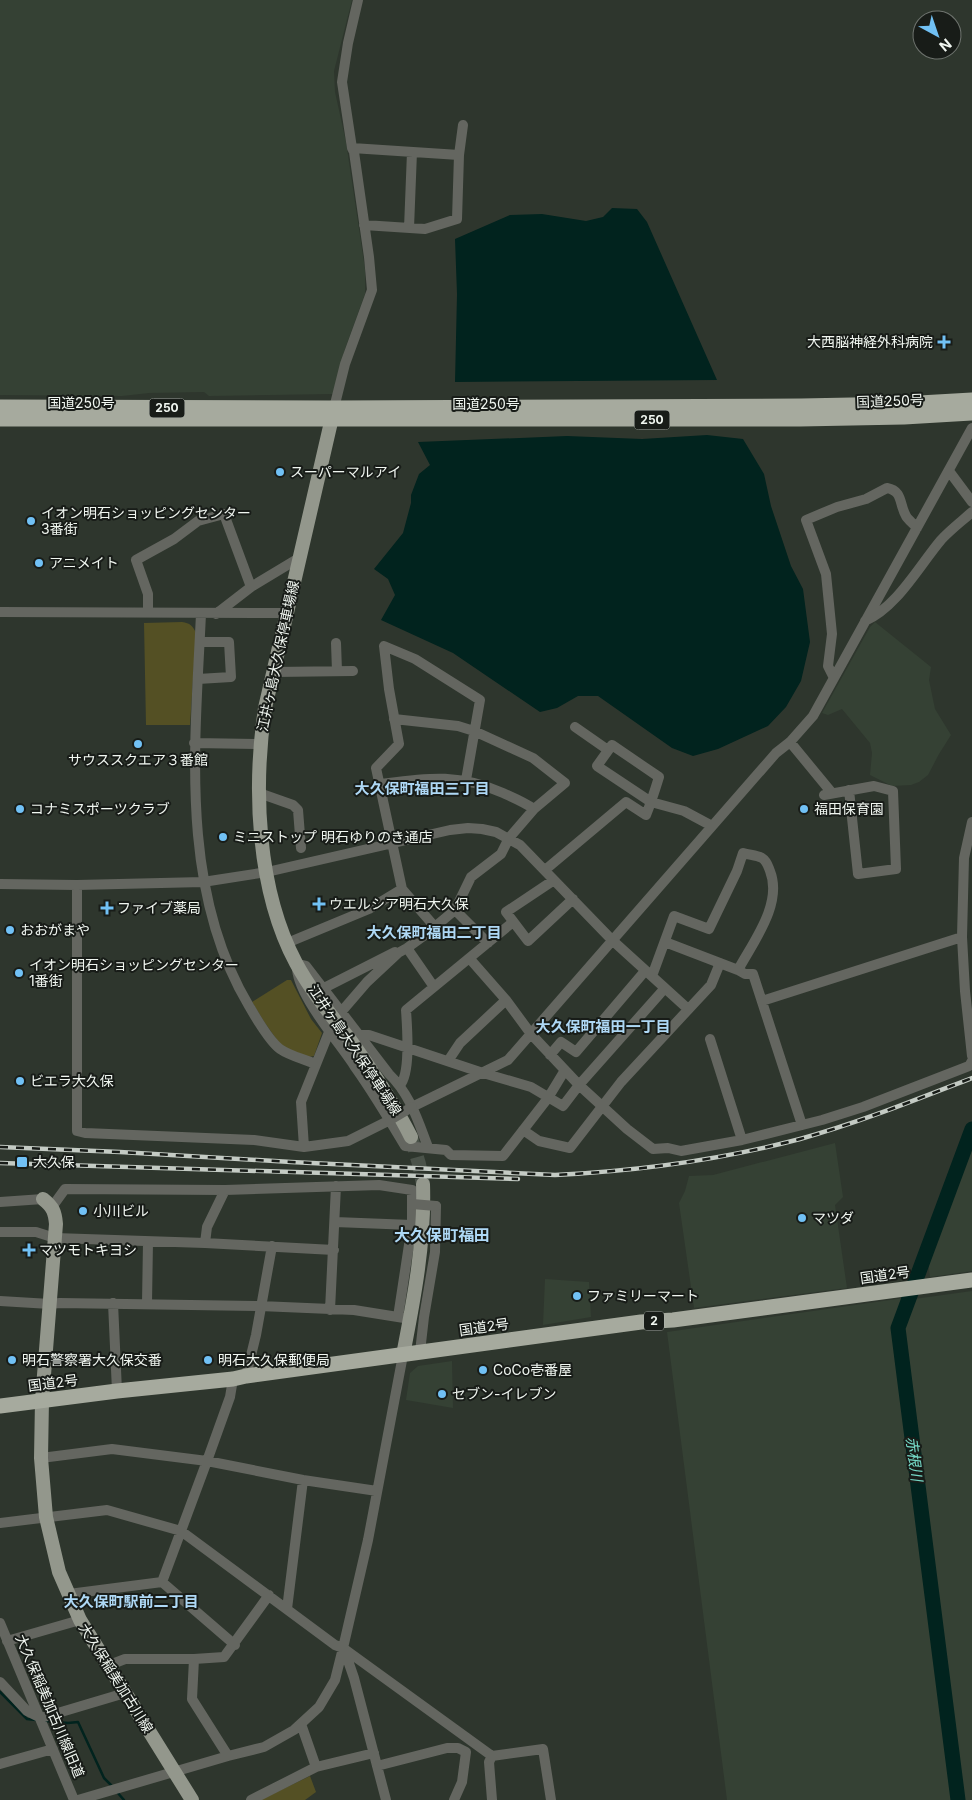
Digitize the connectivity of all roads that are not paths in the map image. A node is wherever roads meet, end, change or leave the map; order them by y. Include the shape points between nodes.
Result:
1 (358, 0) edge
2 (463, 125) dead end
3 (352, 148) junction
4 (412, 152) junction
5 (459, 155) junction
6 (364, 225) junction
7 (409, 228) junction
8 (972, 400) edge
9 (0, 407) edge
10 (972, 413) edge
11 (333, 414) junction
12 (0, 419) edge
13 (972, 428) edge
14 (949, 471) junction
15 (972, 502) edge
16 (972, 512) edge
17 (917, 528) junction
18 (299, 558) junction
19 (251, 587) junction
20 (879, 597) junction
21 (891, 604) junction
22 (0, 612) edge
23 (148, 613) junction
24 (287, 613) junction
25 (201, 614) junction
26 (216, 614) junction
27 (865, 621) junction
28 (200, 642) junction
29 (336, 643) dead end
30 (337, 671) junction
31 (353, 671) dead end
32 (275, 672) junction
33 (834, 678) junction
34 (198, 679) junction
35 (394, 719) junction
36 (575, 727) dead end
37 (474, 731) junction
38 (790, 742) junction
39 (194, 743) junction
40 (260, 744) junction
41 (608, 750) junction
42 (466, 780) junction
43 (380, 784) junction
44 (849, 790) junction
45 (259, 793) junction
46 (650, 802) junction
47 (534, 809) junction
48 (972, 822) edge
49 (712, 826) junction
50 (509, 838) junction
51 (392, 843) junction
52 (302, 848) dead end
53 (545, 870) junction
54 (267, 872) junction
55 (554, 880) junction
56 (203, 882) junction
57 (0, 884) edge
58 (77, 885) junction
59 (402, 889) junction
60 (573, 900) junction
61 (456, 910) junction
62 (513, 922) junction
63 (435, 927) junction
64 (962, 937) junction
65 (612, 940) junction
66 (665, 942) junction
67 (287, 944) junction
68 (488, 944) junction
69 (403, 951) junction
70 (470, 959) junction
71 (720, 963) junction
72 (297, 964) junction
73 (738, 970) junction
74 (648, 973) junction
75 (434, 987) junction
76 (324, 988) junction
77 (665, 988) junction
78 (506, 1000) junction
79 (762, 1001) junction
80 (688, 1009) junction
81 (342, 1011) junction
82 (329, 1032) junction
83 (531, 1034) junction
84 (360, 1035) junction
85 (710, 1039) dead end
86 (409, 1047) junction
87 (550, 1054) junction
88 (972, 1056) edge
89 (448, 1061) junction
90 (972, 1061) edge
91 (315, 1064) junction
92 (565, 1070) junction
93 (483, 1073) junction
94 (579, 1084) junction
95 (400, 1085) junction
96 (548, 1098) junction
97 (602, 1106) junction
98 (412, 1107) junction
99 (390, 1120) junction
100 (802, 1125) junction
101 (523, 1130) junction
102 (411, 1137) tunnel mouth
103 (742, 1140) junction
104 (304, 1147) junction
105 (428, 1148) junction
106 (336, 1186) junction
107 (417, 1187) junction
108 (225, 1190) junction
109 (0, 1202) edge
110 (48, 1203) junction
111 (412, 1204) junction
112 (335, 1222) junction
113 (412, 1226) junction
114 (0, 1232) edge
115 (55, 1238) junction
116 (148, 1242) junction
117 (205, 1243) junction
118 (272, 1246) junction
119 (334, 1250) junction
120 (972, 1280) edge
121 (0, 1301) edge
122 (113, 1303) junction
123 (147, 1303) junction
124 (50, 1304) junction
125 (260, 1306) junction
126 (330, 1310) junction
127 (404, 1318) junction
128 (420, 1352) junction
129 (403, 1355) junction
130 (239, 1377) junction
131 (117, 1391) junction
132 (42, 1400) junction
133 (0, 1406) edge
134 (41, 1458) junction
135 (208, 1461) junction
136 (303, 1480) junction
137 (377, 1492) junction
138 (46, 1517) junction
139 (0, 1523) edge
140 (181, 1531) junction
141 (162, 1582) junction
142 (69, 1594) junction
143 (270, 1596) junction
144 (287, 1609) junction
145 (80, 1620) junction
146 (0, 1623) edge
147 (8, 1641) junction
148 (235, 1645) junction
149 (343, 1648) junction
150 (194, 1660) junction
151 (107, 1666) junction
152 (0, 1682) edge
153 (125, 1693) junction
154 (40, 1718) junction
155 (301, 1724) junction
156 (467, 1738) junction
157 (458, 1748) junction
158 (54, 1749) junction
159 (374, 1753) junction
160 (228, 1756) junction
161 (492, 1756) junction
162 (0, 1764) edge
163 (377, 1766) junction
164 (316, 1767) junction
165 (175, 1772) junction
166 (74, 1800) edge
167 (78, 1800) edge
168 (192, 1800) edge
169 (251, 1800) edge
170 (386, 1800) edge
171 (454, 1800) edge
172 (492, 1800) edge
173 (551, 1800) edge

1 - 3 street via 342,82
2 - 5 street
3 - 4 street
3 - 6 street
4 - 5 street
4 - 7 street
5 - 7 street via 458,219 425,229
6 - 7 street
6 - 11 street via 372,290 345,364
8 - 11 highway, 国道250号 / 250
9 - 11 highway, 国道250号 / 250
10 - 11 highway, 国道250号 / 250 via 800,419
11 - 12 highway, 国道250号 / 250
11 - 18 main road, 江井ヶ島大久保停車場線
13 - 14 street
14 - 15 street
14 - 17 street
16 - 21 street via 942,539
17 - 20 street
17 - 33 street via 906,517 898,494 887,488 866,500 837,507 806,520 826,574 832,634 828,666
18 - 19 street
18 - 24 main road, 江井ヶ島大久保停車場線
19 - 23 street via 224,514 198,521 136,560 148,594
19 - 26 street
20 - 21 street
20 - 27 street
21 - 27 street
22 - 23 street
23 - 25 street
24 - 26 street
24 - 32 main road, 江井ヶ島大久保停車場線
25 - 26 street
25 - 28 street
27 - 33 street
28 - 34 street
28 - 34 street via 229,642 231,676
29 - 30 street
30 - 31 street
30 - 32 street
32 - 40 main road, 江井ヶ島大久保停車場線
33 - 38 street via 812,716
34 - 39 street
35 - 37 street via 458,726
35 - 37 street via 384,646 415,659 480,700
35 - 43 street via 399,744 376,768
36 - 41 street
37 - 42 street
37 - 47 street via 533,758 565,783
38 - 44 street via 828,794
38 - 49 street via 776,753
39 - 40 street
39 - 56 street
40 - 45 main road, 江井ヶ島大久保停車場線
41 - 46 street via 597,766
41 - 46 street via 612,745 659,777
42 - 43 street via 429,778
42 - 47 street via 492,788
43 - 51 street
44 - 44 street via 874,786 893,791 896,869 858,874
45 - 52 street via 293,804 298,810
45 - 54 main road, 江井ヶ島大久保停車場線
46 - 49 street via 684,811
46 - 53 street via 646,815 626,802
47 - 50 street
48 - 64 street via 964,858
49 - 65 street
50 - 51 street via 496,832 468,828
50 - 53 street
50 - 61 street via 501,854 471,877
51 - 54 street
51 - 59 street
53 - 55 street
54 - 56 street
54 - 67 main road, 江井ヶ島大久保停車場線 via 274,910
55 - 60 street
55 - 62 street via 506,912
56 - 58 street
56 - 91 street via 218,939 253,1014 279,1049
57 - 58 street
58 - 104 street via 77,1131 254,1140
59 - 63 street
59 - 67 street via 368,909
60 - 62 street via 528,941
60 - 65 street
61 - 63 street
61 - 68 street
62 - 68 street
63 - 69 street
64 - 79 street
64 - 88 street via 964,991
65 - 74 street
65 - 83 street
66 - 71 street
66 - 73 street via 674,916 709,929 744,853 761,858 767,862 772,875 773,896 763,925
66 - 74 street
67 - 72 main road, 江井ヶ島大久保停車場線
68 - 70 street
69 - 75 street
69 - 76 street via 393,952
69 - 81 street via 367,982
70 - 75 street
70 - 78 street
71 - 73 street
71 - 80 street via 711,985
72 - 76 street via 306,966
72 - 82 street via 296,973
72 - 102 main road, 江井ヶ島大久保停車場線 via 376,1075
73 - 79 street via 753,974
74 - 77 street
74 - 87 street via 576,1052 561,1042
75 - 86 street via 406,1010
76 - 81 street
77 - 80 street
77 - 94 street
78 - 83 street
78 - 89 street via 460,1043
79 - 100 street
80 - 97 street
81 - 84 street
82 - 91 street
82 - 99 street
83 - 87 street
83 - 93 street via 508,1060
84 - 86 street via 369,1034
84 - 95 street
85 - 103 street
86 - 89 street
86 - 95 street via 404,1080
87 - 92 street
89 - 93 street
90 - 100 street via 969,1066 863,1107
91 - 104 street via 301,1102
92 - 94 street
92 - 96 street
93 - 96 street via 531,1087
93 - 98 street
94 - 96 street via 563,1106
94 - 97 street
95 - 98 street
96 - 101 street
97 - 101 street via 570,1148 539,1141
97 - 103 street via 653,1150 668,1148 681,1151
98 - 99 street, bridge
98 - 105 street
99 - 104 street via 348,1141
99 - 105 street via 405,1146
100 - 103 street
101 - 105 street via 503,1156 452,1155 446,1150
106 - 107 street
106 - 108 street
106 - 112 street
107 - 111 street
107 - 127 main road via 424,1212
108 - 110 street via 65,1188
108 - 117 street via 207,1227
109 - 110 street
110 - 115 main road via 55,1213
111 - 113 street
111 - 128 street, bridge via 436,1206 435,1252
112 - 113 street
112 - 119 street
113 - 127 street
114 - 115 street via 36,1232
115 - 116 street
115 - 124 main road
116 - 117 street
116 - 123 street
117 - 118 street
118 - 119 street
118 - 125 street
119 - 126 street
120 - 128 highway, 国道2号 / 2
121 - 124 street
122 - 123 street
122 - 124 street
122 - 131 street
123 - 125 street
124 - 132 main road
125 - 126 street
125 - 130 street via 256,1335
126 - 127 street via 354,1310
127 - 129 main road
128 - 129 highway, 国道2号 / 2
129 - 130 highway, 国道2号 / 2
129 - 137 street
130 - 131 highway, 国道2号 / 2
130 - 135 street
131 - 132 highway, 国道2号 / 2
132 - 133 highway, 国道2号 / 2
132 - 134 main road, 大久保稲美加古川線
134 - 135 street via 112,1450
134 - 138 main road, 大久保稲美加古川線
135 - 136 street
135 - 140 street
136 - 137 street
136 - 144 street
137 - 149 street
138 - 139 street
138 - 140 street via 107,1510
138 - 142 main road, 大久保稲美加古川線 via 59,1572
140 - 141 street
140 - 143 street
141 - 142 street
141 - 148 street
142 - 145 main road, 大久保稲美加古川線
143 - 144 street
143 - 148 street
144 - 149 street
145 - 147 street
145 - 151 main road, 大久保稲美加古川線
146 - 147 street, 大久保稲美加古川線旧道
147 - 154 street, 大久保稲美加古川線旧道
148 - 150 street via 224,1657
149 - 155 street via 335,1680 319,1707
149 - 156 street
149 - 159 street
150 - 151 street via 125,1659
150 - 160 street via 192,1699
151 - 153 main road, 大久保稲美加古川線
152 - 154 street via 27,1711
153 - 154 street
153 - 165 main road, 大久保稲美加古川線
154 - 158 street, 大久保稲美加古川線旧道
155 - 160 street via 264,1747
155 - 164 street
156 - 157 street
156 - 161 street
157 - 163 street
157 - 171 street via 466,1752 462,1782
158 - 162 street
158 - 166 street, 大久保稲美加古川線旧道
159 - 163 street
159 - 164 street
160 - 165 street
161 - 172 street via 489,1762
161 - 173 street via 543,1749
163 - 170 street
164 - 169 street
165 - 167 street
165 - 168 main road, 大久保稲美加古川線

